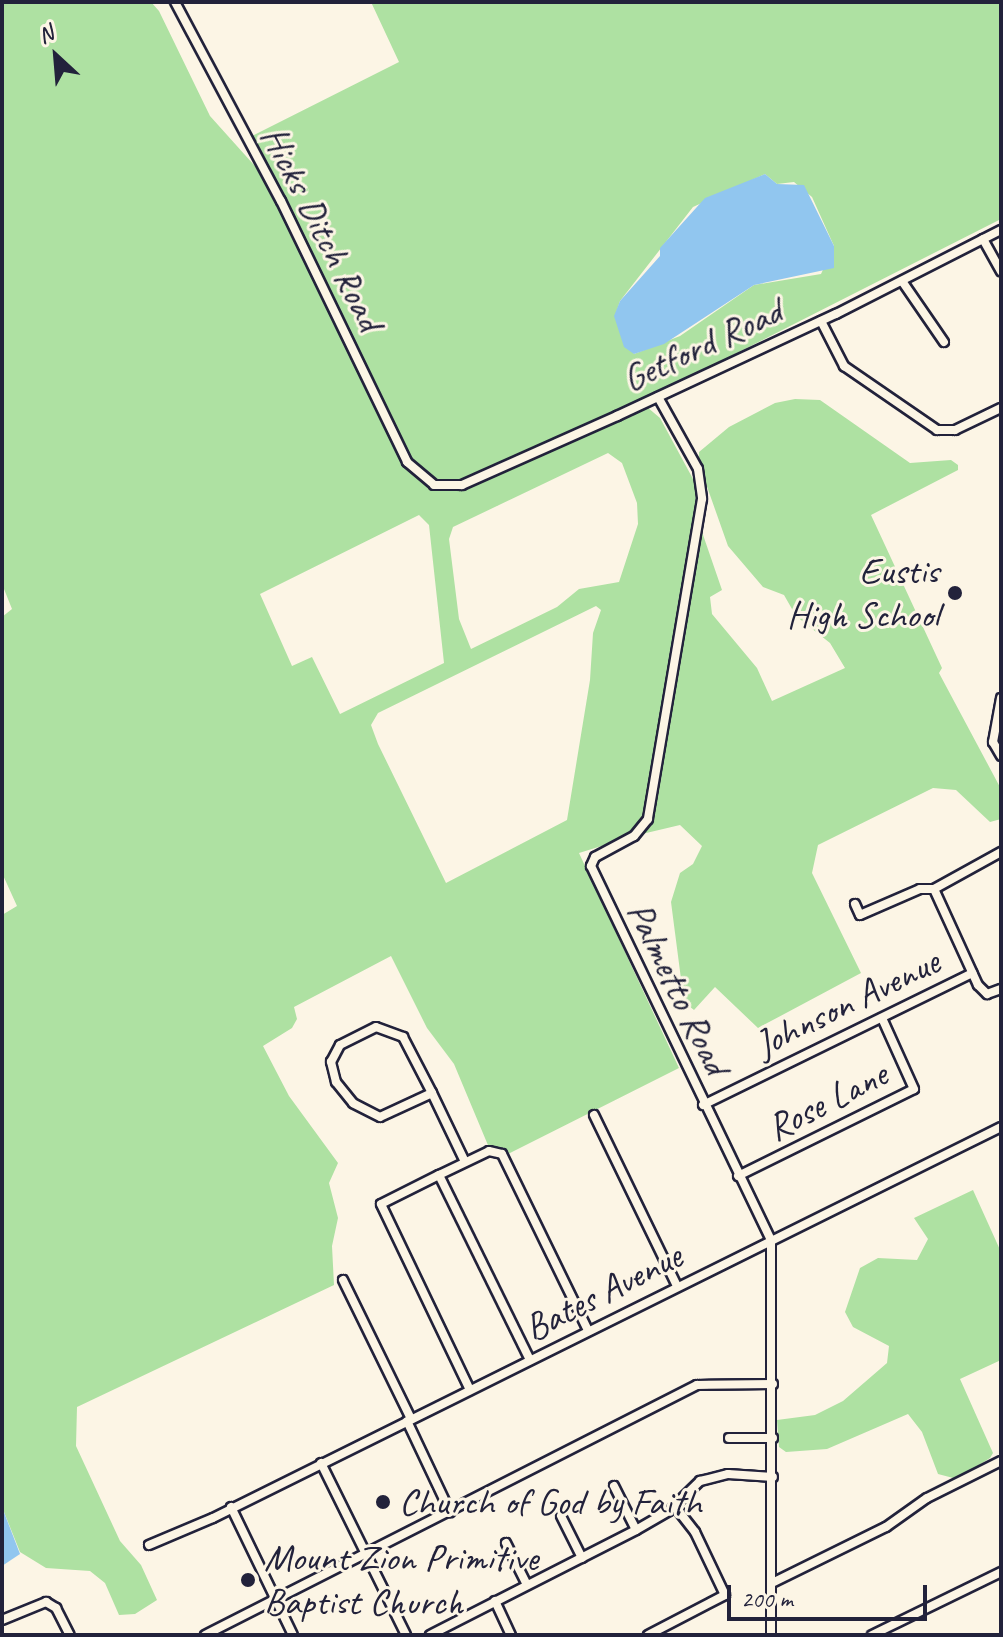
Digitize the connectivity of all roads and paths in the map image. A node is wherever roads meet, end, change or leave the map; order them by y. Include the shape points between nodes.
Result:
1 (175, 2) edge
2 (1001, 230) edge
3 (983, 239) junction
4 (1001, 271) edge
5 (902, 281) junction
6 (821, 321) junction
7 (944, 342) dead end
8 (658, 397) junction
9 (1001, 408) edge
10 (421, 478) joint
11 (1001, 698) edge
12 (1001, 756) edge
13 (1001, 852) edge
14 (934, 889) junction
15 (855, 904) dead end
16 (972, 973) junction
17 (999, 991) edge
18 (1001, 1003) edge
19 (882, 1018) junction
20 (432, 1093) junction
21 (703, 1105) junction
22 (594, 1115) dead end
23 (998, 1128) edge
24 (1001, 1141) edge
25 (465, 1162) junction
26 (439, 1175) junction
27 (738, 1176) junction
28 (771, 1240) junction
29 (343, 1280) dead end
30 (677, 1286) junction
31 (588, 1330) junction
32 (530, 1360) junction
33 (773, 1384) junction
34 (470, 1390) junction
35 (409, 1420) junction
36 (729, 1438) dead end
37 (773, 1438) junction
38 (1001, 1461) edge
39 (321, 1463) junction
40 (773, 1477) junction
41 (614, 1486) dead end
42 (675, 1506) junction
43 (231, 1507) junction
44 (450, 1512) junction
45 (561, 1516) dead end
46 (636, 1530) junction
47 (506, 1543) dead end
48 (149, 1545) dead end
49 (366, 1554) junction
50 (582, 1558) junction
51 (1001, 1572) edge
52 (772, 1583) junction
53 (527, 1585) junction
54 (275, 1599) junction
55 (495, 1601) junction
56 (2, 1620) edge
57 (70, 1635) edge
58 (205, 1635) edge
59 (293, 1635) edge
60 (406, 1635) edge
61 (430, 1635) edge
62 (511, 1635) edge
63 (648, 1635) edge
64 (771, 1635) edge
65 (872, 1635) edge

1 - 10 street, Hicks Ditch Road via 281,201 407,462
2 - 3 street, Getford Road
3 - 4 street
3 - 5 street, Getford Road
5 - 6 street, Getford Road
5 - 7 street
6 - 8 street, Getford Road
6 - 9 street via 844,366 937,430 955,430
8 - 10 street, Getford Road via 462,485 434,485
8 - 21 street, Palmetto Road via 698,469 702,499 648,819 634,836 595,857 591,866
11 - 12 street via 993,742
13 - 14 street
14 - 15 street via 920,889 860,915
14 - 16 street
16 - 17 street via 984,993
16 - 19 street, Johnson Avenue
17 - 18 street
19 - 21 street, Johnson Avenue
19 - 27 street, Rose Lane via 914,1089
20 - 20 street via 408,1044 391,1028 359,1034 332,1056 336,1082 369,1116 385,1116
20 - 25 street
21 - 27 street, Palmetto Road
22 - 30 street
23 - 24 street
23 - 28 street, Bates Avenue
25 - 26 street
25 - 31 street via 489,1151 502,1154
26 - 32 street
26 - 34 street via 381,1204
27 - 28 street, Palmetto Road
28 - 30 street, Bates Avenue
28 - 33 street, Palmetto Road
29 - 35 street
30 - 31 street, Bates Avenue
31 - 32 street, Bates Avenue
32 - 34 street, Bates Avenue
33 - 37 street, Palmetto Road
33 - 44 street via 697,1385
34 - 35 street, Bates Avenue
35 - 39 street, Bates Avenue
35 - 44 street
36 - 37 street
37 - 40 street, Palmetto Road
38 - 52 street via 927,1498 886,1527
39 - 43 street, Bates Avenue
39 - 49 street
40 - 42 street via 710,1477 691,1487
40 - 52 street, Palmetto Road
41 - 46 street
42 - 46 street
42 - 63 street via 695,1532 725,1595
43 - 48 street, Bates Avenue
43 - 54 street
44 - 49 street
45 - 50 street
46 - 50 street
47 - 53 street
49 - 54 street
49 - 60 street
50 - 53 street
51 - 65 street
52 - 64 street, Palmetto Road
53 - 55 street
54 - 58 street
54 - 59 street
55 - 61 street
55 - 62 street
56 - 57 street via 35,1603 48,1603

